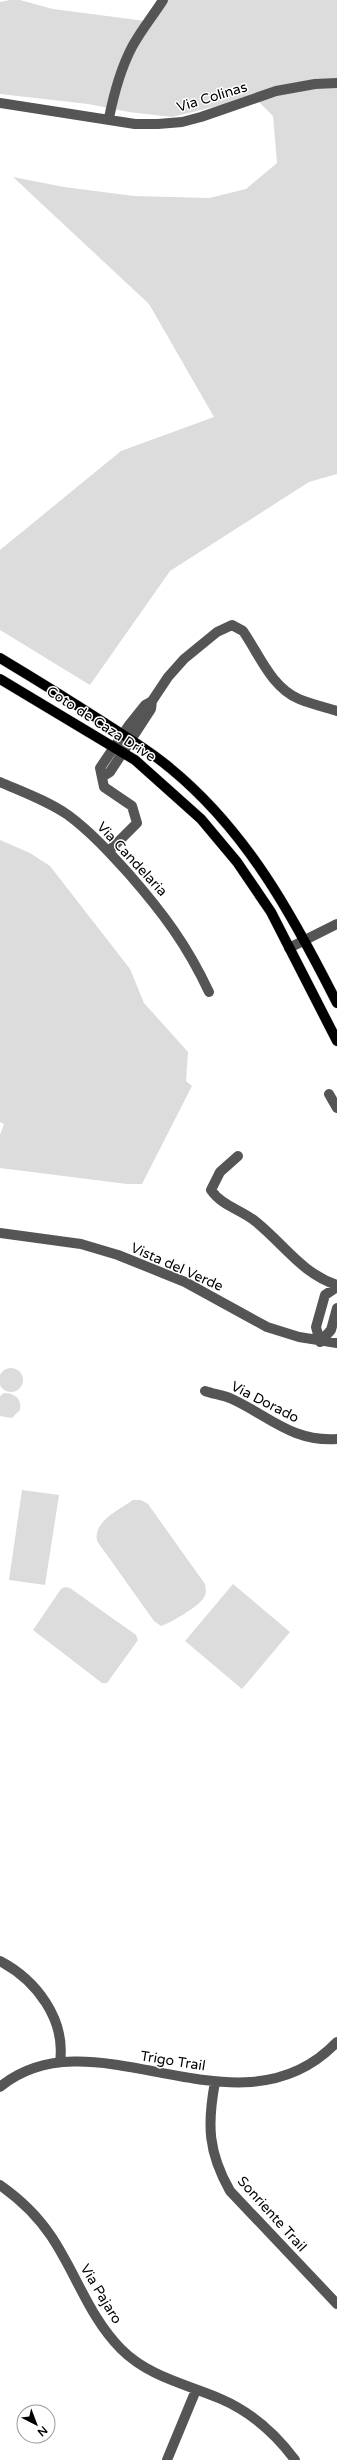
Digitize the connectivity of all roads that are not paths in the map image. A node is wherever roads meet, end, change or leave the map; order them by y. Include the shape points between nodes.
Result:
1 (163, 0) edge
2 (337, 83) edge
3 (0, 103) edge
4 (109, 118) junction
5 (0, 658) edge
6 (0, 679) edge
7 (337, 710) edge
8 (126, 736) junction
9 (113, 746) junction
10 (122, 752) junction
11 (102, 777) junction
12 (0, 782) edge
13 (109, 851) junction
14 (337, 924) edge
15 (305, 940) junction
16 (290, 948) junction
17 (209, 992) dead end
18 (337, 1003) edge
19 (337, 1041) edge
20 (329, 1094) dead end
21 (337, 1108) edge
22 (238, 1156) dead end
23 (0, 1233) edge
24 (337, 1286) edge
25 (337, 1308) edge
26 (320, 1342) junction
27 (337, 1343) edge
28 (205, 1391) dead end
29 (337, 1439) edge
30 (0, 1961) edge
31 (337, 2042) edge
32 (60, 2062) junction
33 (215, 2082) junction
34 (0, 2087) edge
35 (0, 2185) edge
36 (337, 2304) edge
37 (196, 2390) junction
38 (167, 2460) edge
39 (295, 2460) edge

1 - 4 street via 124,63
2 - 4 street, Via Colinas via 276,91 182,122 135,124
3 - 4 street, Via Colinas
5 - 8 main road, Coto de Caza Drive
6 - 9 main road, Coto de Caza Drive
7 - 8 street via 297,698 282,686 267,670 243,631 232,625 217,632 184,658 152,701 151,709
8 - 9 street
8 - 10 street
8 - 15 main road, Coto de Caza Drive via 171,768 218,813 257,862
9 - 10 main road, Coto de Caza Drive
9 - 11 street via 100,768
10 - 11 street via 110,772
10 - 16 main road, Coto de Caza Drive via 143,766 182,800 217,836 255,887
11 - 13 street via 104,787 132,806 137,823
12 - 13 street, Via Candelaria via 68,815
13 - 17 street, Via Candelaria via 168,920 192,956
14 - 15 street
15 - 16 street
15 - 18 main road, Coto de Caza Drive
16 - 19 main road, Coto de Caza Drive
20 - 21 street
22 - 24 street via 220,1172 210,1190 219,1200 254,1220 303,1268 320,1280
23 - 26 street, Vista del Verde via 81,1244 118,1255 185,1282 267,1327
24 - 26 street via 325,1295 316,1327
25 - 26 street via 331,1330
26 - 27 street, Vista del Verde
28 - 29 street, Via Dorado via 231,1399 294,1434 323,1440
30 - 32 street via 25,1977 50,2010 62,2048
31 - 33 street, Trigo Trail via 309,2064 271,2080 253,2083
32 - 33 street, Trigo Trail via 100,2064
32 - 34 street, Trigo Trail via 39,2066
33 - 36 street, Sonriente Trail via 209,2130 221,2175 230,2191
35 - 37 street, Via Pajaro via 35,2214 52,2236 99,2323 121,2350 167,2380
37 - 38 street
37 - 39 street, Via Pajaro via 245,2412 266,2427

